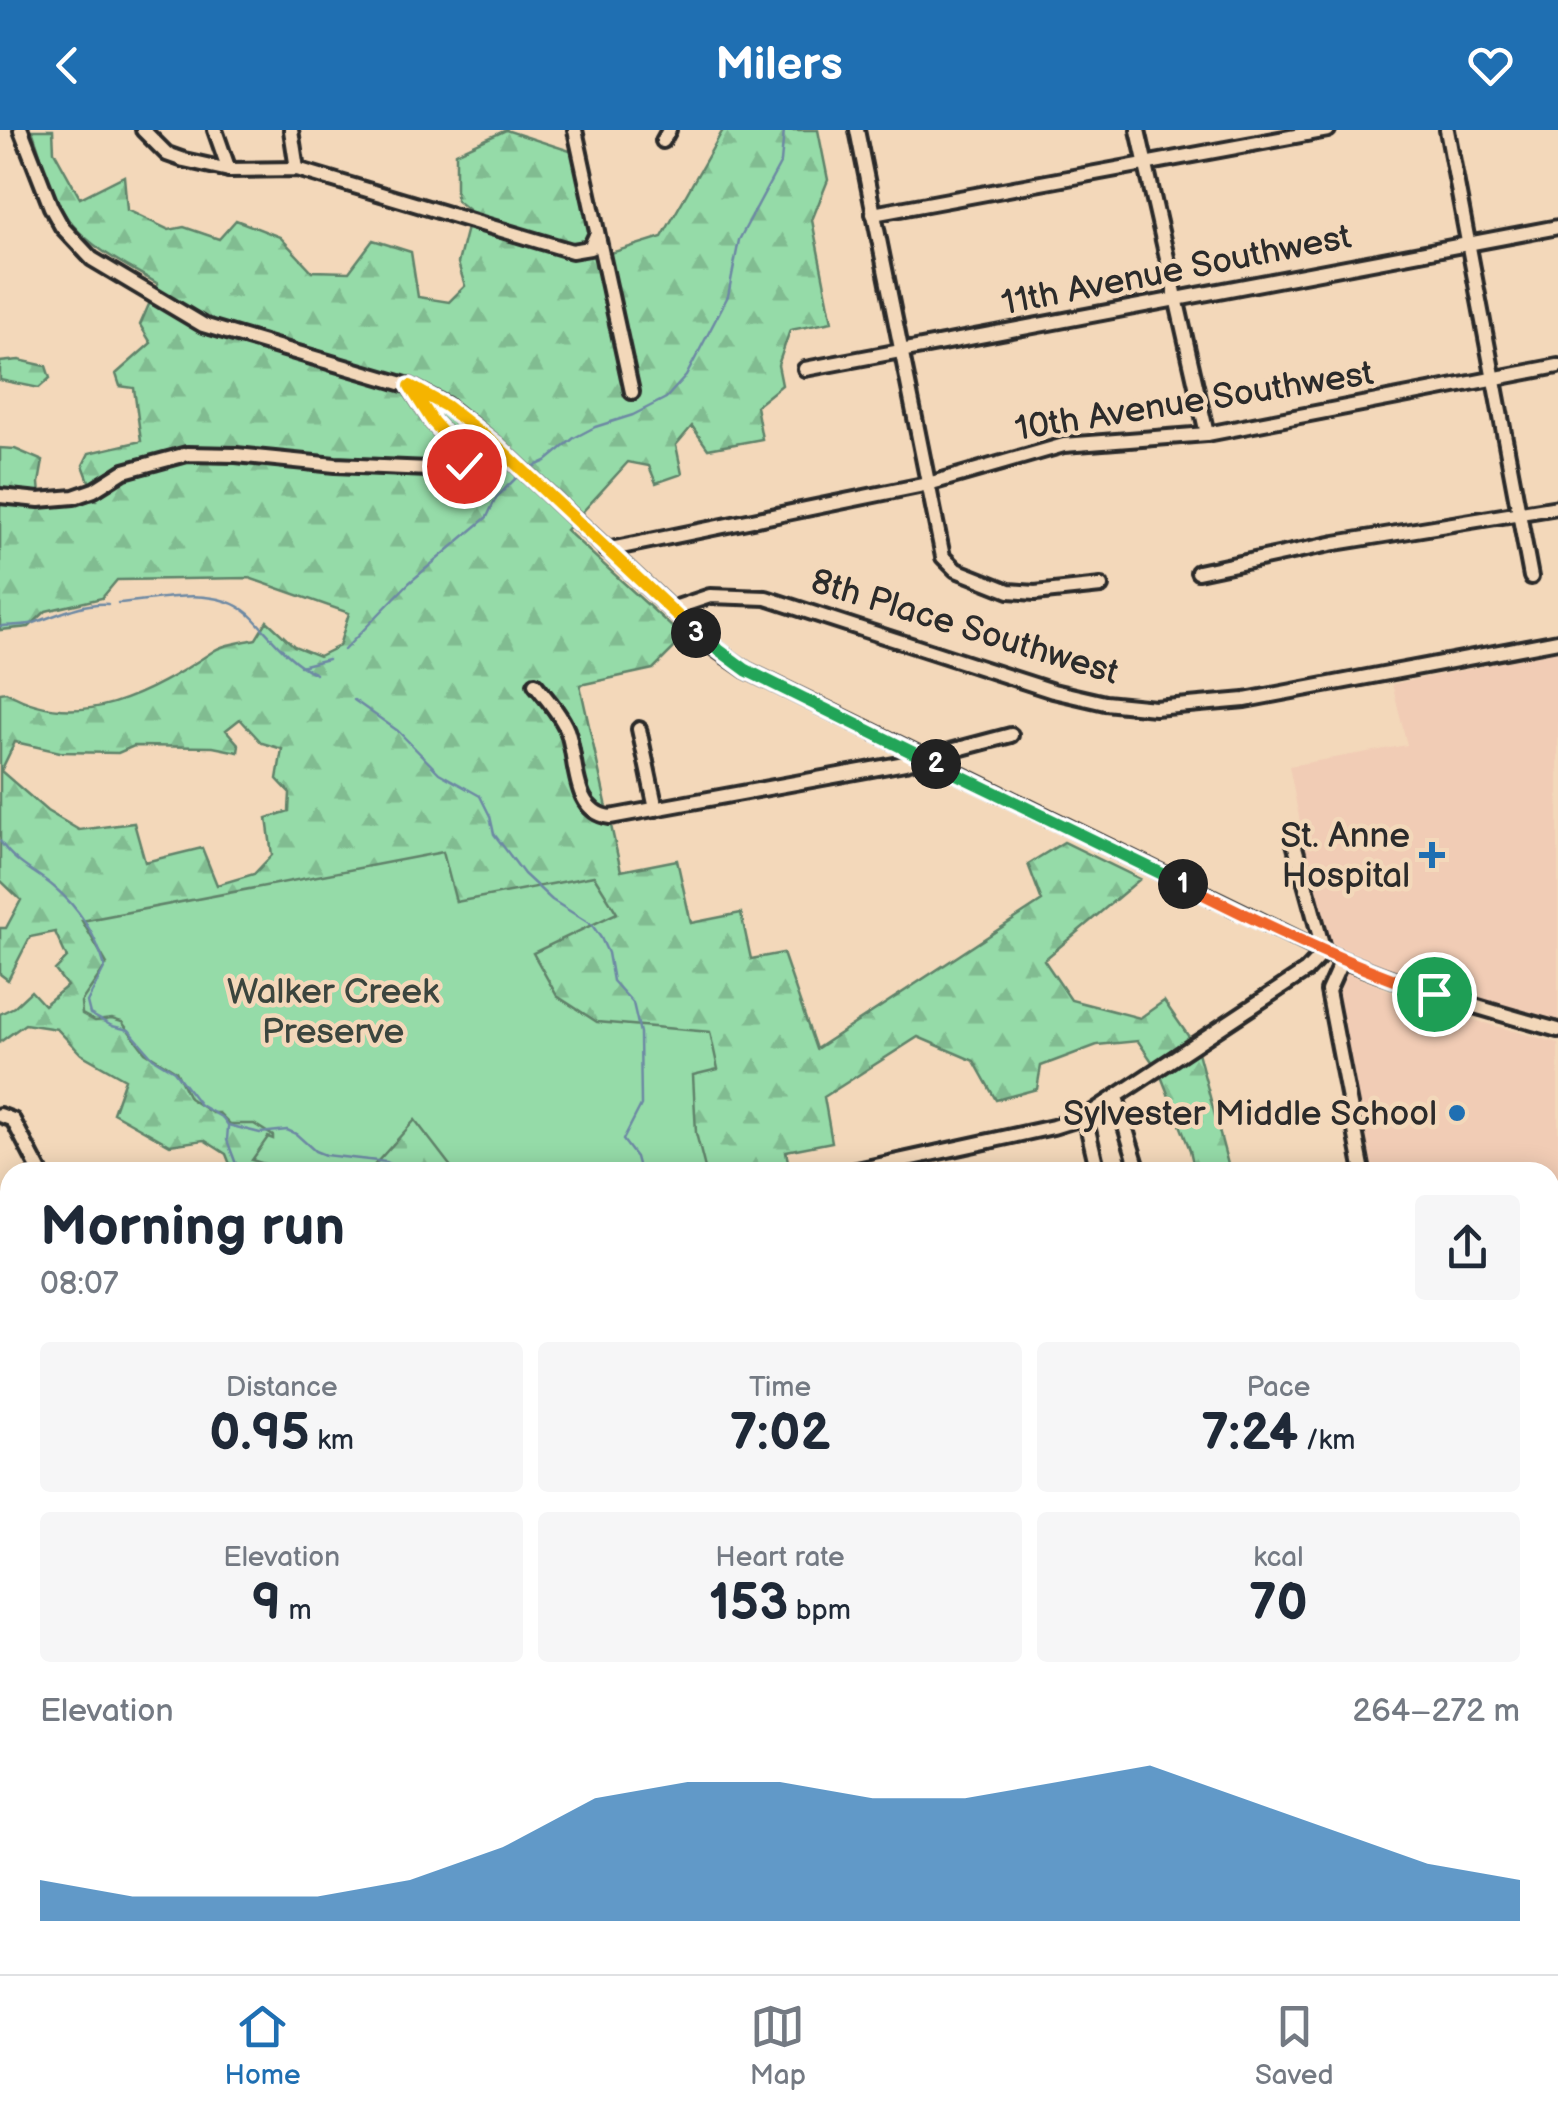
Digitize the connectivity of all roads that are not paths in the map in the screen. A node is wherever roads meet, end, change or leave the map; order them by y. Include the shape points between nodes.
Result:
1 (21, 130) edge
2 (143, 130) edge
3 (215, 130) edge
4 (291, 130) edge
5 (576, 130) edge
6 (858, 130) edge
7 (1138, 130) edge
8 (1328, 130) edge
9 (1447, 130) edge
10 (1145, 162) junction
11 (297, 169) junction
12 (229, 170) junction
13 (873, 214) junction
14 (1558, 227) edge
15 (597, 233) junction
16 (1468, 244) junction
17 (1179, 300) junction
18 (900, 350) junction
19 (1558, 366) edge
20 (804, 369) dead end
21 (1492, 379) junction
22 (410, 386) junction
23 (632, 392) dead end
24 (1207, 434) junction
25 (928, 484) junction
26 (0, 496) edge
27 (1558, 507) edge
28 (1518, 515) junction
29 (606, 550) junction
30 (1198, 572) dead end
31 (1532, 578) dead end
32 (1100, 586) dead end
33 (671, 610) junction
34 (1558, 641) edge
35 (535, 684) dead end
36 (639, 729) dead end
37 (1011, 735) dead end
38 (922, 758) junction
39 (656, 809) junction
40 (1294, 843) dead end
41 (1324, 952) junction
42 (1342, 960) junction
43 (1558, 1030) edge
44 (1116, 1097) junction
45 (0, 1115) edge
46 (1086, 1117) junction
47 (35, 1162) edge
48 (895, 1162) edge
49 (1096, 1162) edge
50 (1137, 1162) edge
51 (1361, 1162) edge

1 - 22 street via 62,227 114,274 203,325
2 - 12 street via 167,154
3 - 12 street
4 - 11 street
5 - 15 street
6 - 13 street
7 - 10 street
8 - 10 street
9 - 16 street
10 - 13 street
10 - 17 street
11 - 12 street
11 - 15 street via 572,250 590,248
13 - 18 street
14 - 16 street, 11th Avenue Southwest
15 - 23 street
16 - 17 street, 11th Avenue Southwest
16 - 21 street
17 - 18 street, 11th Avenue Southwest
17 - 24 street
18 - 20 street, 11th Avenue Southwest
18 - 25 street
19 - 21 street, 10th Avenue Southwest
21 - 24 street, 10th Avenue Southwest
21 - 28 street
22 - 26 street via 463,455 464,466 187,454 124,471 74,497
22 - 29 street via 495,444
24 - 25 street, 10th Avenue Southwest via 1064,445
25 - 29 street, 10th Avenue Southwest
25 - 32 street via 940,552 966,575 1021,593
27 - 28 street
28 - 30 street
28 - 31 street
29 - 33 street
33 - 34 street, 8th Place Southwest via 710,596 766,598 990,673 1105,703 1155,708 1245,700
33 - 38 street via 746,670
35 - 39 street via 564,724 593,812 610,818
36 - 39 street
37 - 38 street
38 - 39 street
38 - 41 street
40 - 41 street
41 - 42 street
41 - 44 street via 1306,971
42 - 43 street
42 - 51 street via 1328,990
44 - 46 street
44 - 50 street
45 - 47 street via 13,1120
46 - 48 street
46 - 49 street

